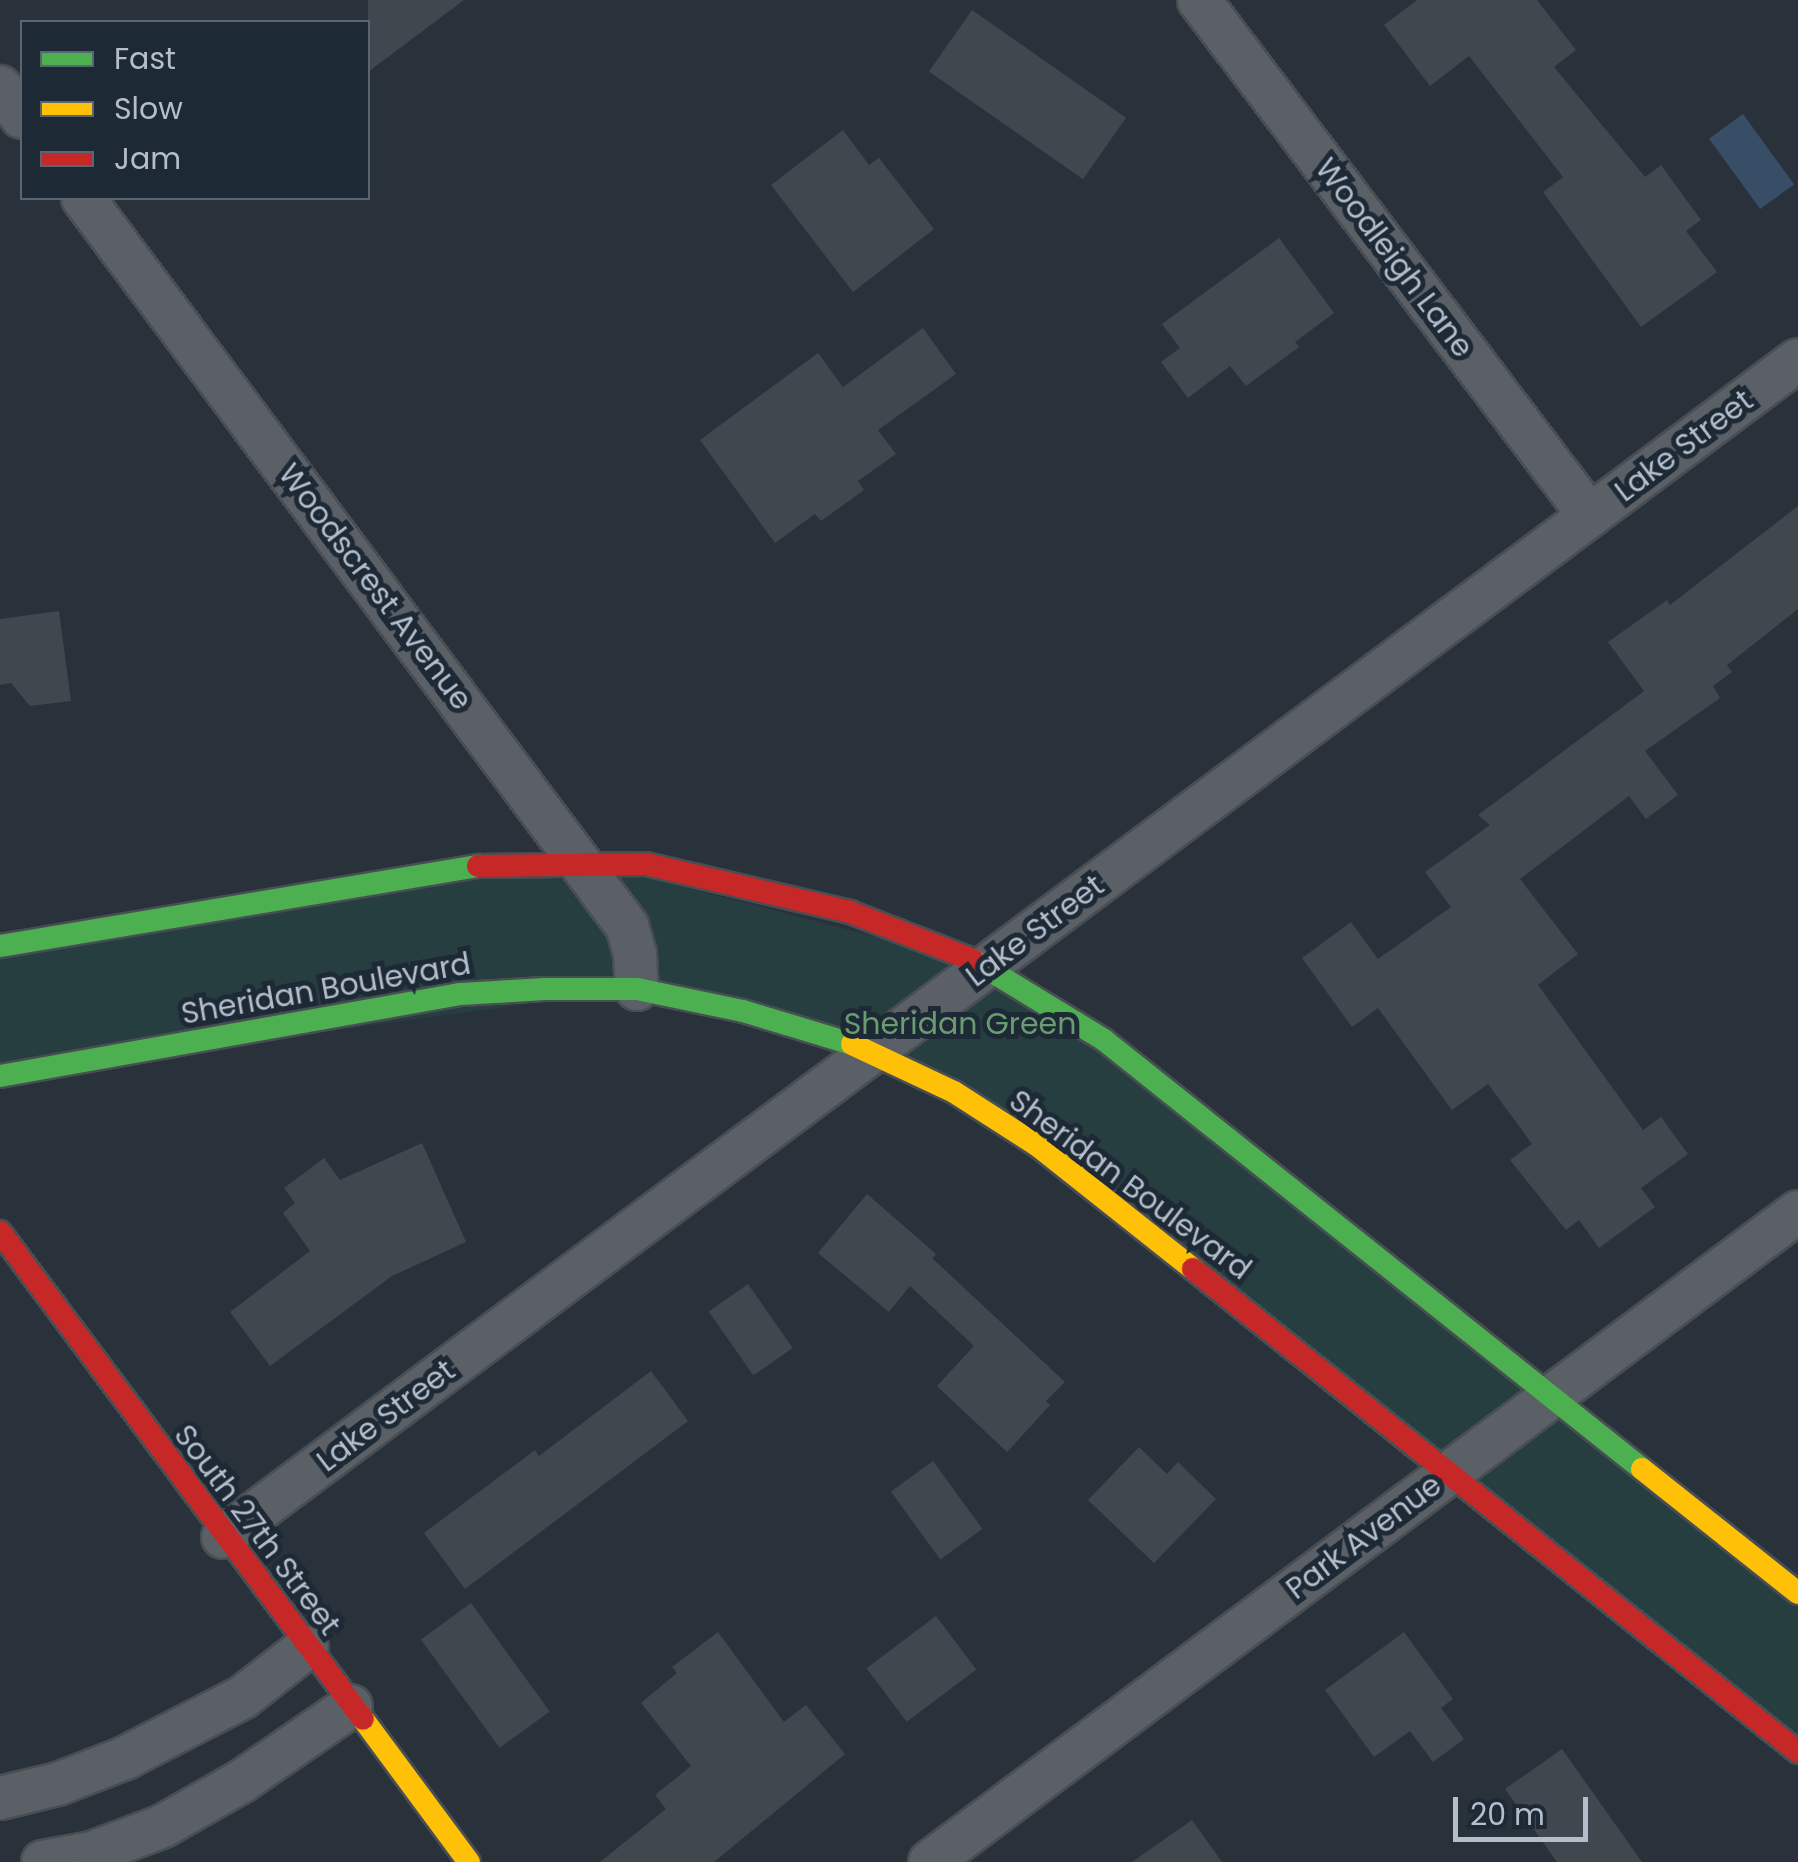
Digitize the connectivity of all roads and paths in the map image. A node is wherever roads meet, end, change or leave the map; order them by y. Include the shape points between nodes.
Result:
1 (1199, 0) edge
2 (0, 87) edge
3 (20, 114) edge
4 (85, 200) edge
5 (1798, 360) edge
6 (1590, 516) junction
7 (580, 860) junction
8 (0, 946) edge
9 (989, 966) junction
10 (636, 989) junction
11 (874, 1051) junction
12 (0, 1076) edge
13 (1798, 1212) edge
14 (0, 1232) edge
15 (1552, 1396) junction
16 (1449, 1473) junction
17 (223, 1537) junction
18 (1798, 1593) edge
19 (307, 1647) junction
20 (351, 1706) junction
21 (1798, 1752) edge
22 (0, 1798) edge
23 (44, 1862) edge
24 (469, 1862) edge
25 (930, 1862) edge

1 - 6 street, Woodleigh Lane
2 - 3 street
4 - 7 street, Woodscrest Avenue
5 - 6 street, Lake Street
6 - 9 street, Lake Street
7 - 8 main road via 424,872
7 - 9 main road via 646,864 754,886 850,912
7 - 10 street, Woodscrest Avenue via 627,926
9 - 11 street, Lake Street
9 - 15 main road via 1104,1040
10 - 11 main road, Sheridan Boulevard via 743,1010
10 - 12 main road, Sheridan Boulevard via 461,994
11 - 16 main road, Sheridan Boulevard via 1038,1146
11 - 17 street, Lake Street
13 - 15 street, Park Avenue
14 - 17 main road, South 27th Street
15 - 16 street, Park Avenue
15 - 18 main road
16 - 21 main road, Sheridan Boulevard
16 - 25 street, Park Avenue
17 - 19 main road, South 27th Street
19 - 20 main road, South 27th Street
19 - 22 street via 243,1697 125,1758
20 - 23 street via 163,1826 92,1853
20 - 24 main road, South 27th Street

